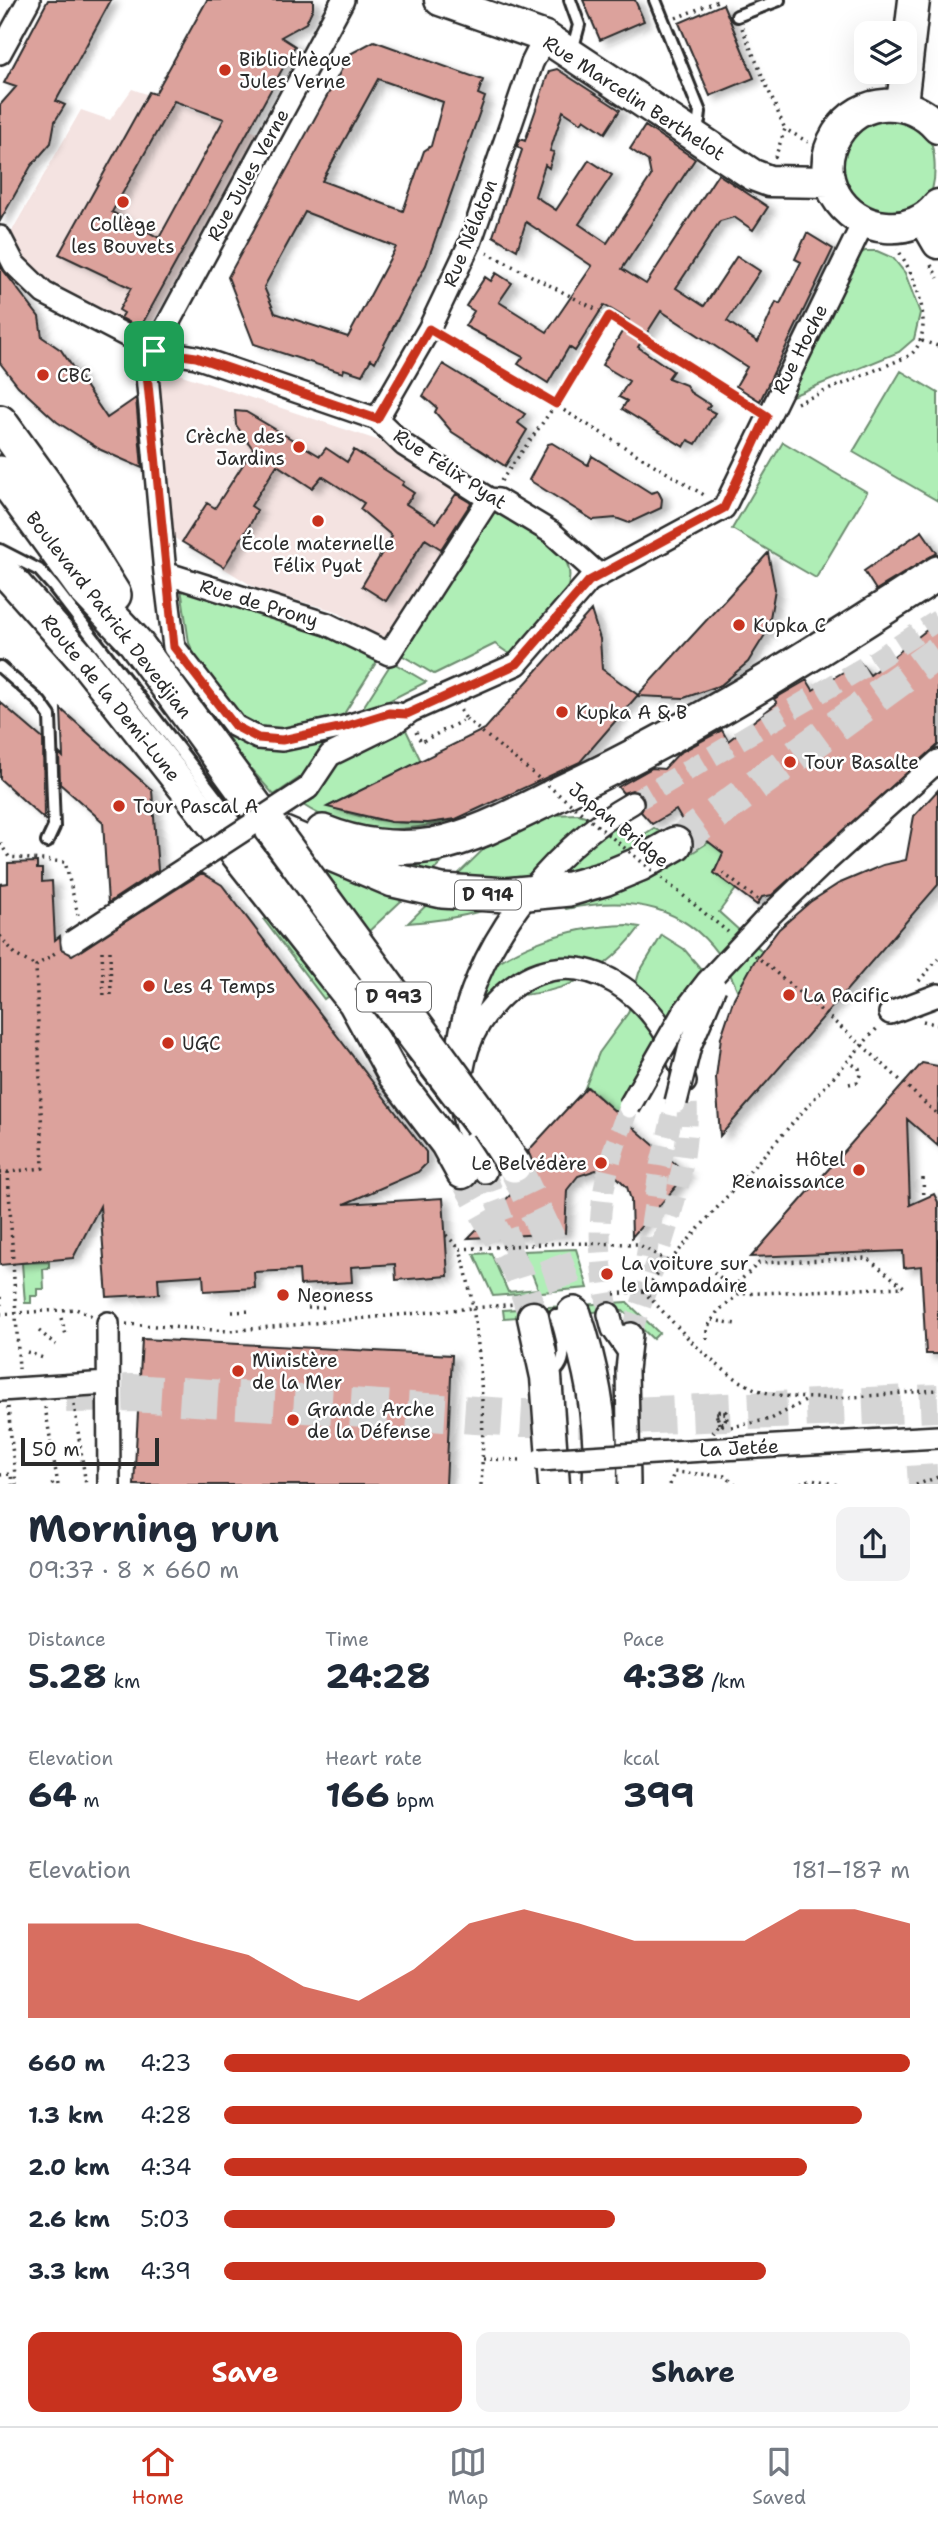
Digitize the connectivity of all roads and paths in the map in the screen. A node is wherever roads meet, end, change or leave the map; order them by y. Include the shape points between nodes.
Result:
1 (29, 0) edge
2 (343, 0) edge
3 (570, 0) edge
4 (655, 0) edge
5 (720, 0) edge
6 (779, 0) edge
7 (914, 0) edge
8 (447, 1) edge
9 (737, 16) joint
10 (664, 23) junction
11 (545, 37) junction
12 (0, 53) edge
13 (571, 54) junction
14 (902, 104) junction
15 (938, 128) edge
16 (785, 129) junction
17 (689, 135) junction
18 (808, 142) dead end
19 (774, 164) dead end
20 (829, 182) junction
21 (863, 223) junction
22 (933, 223) edge
23 (0, 237) edge
24 (470, 243) junction
25 (894, 245) dead end
26 (609, 316) junction
27 (429, 329) junction
28 (922, 341) junction
29 (938, 346) edge
30 (154, 351) junction
31 (556, 404) junction
32 (767, 416) junction
33 (377, 419) junction
34 (0, 422) edge
35 (0, 473) edge
36 (489, 499) junction
37 (724, 508) junction
38 (0, 550) edge
39 (0, 567) edge
40 (165, 573) junction
41 (938, 573) edge
42 (599, 575) junction
43 (135, 642) junction
44 (0, 667) edge
45 (407, 714) junction
46 (421, 742) dead end
47 (214, 752) junction
48 (938, 761) edge
49 (632, 803) tunnel mouth
50 (272, 829) junction
51 (47, 842) dead end
52 (228, 842) junction
53 (0, 843) edge
54 (675, 844) tunnel mouth
55 (195, 863) dead end
56 (723, 873) dead end
57 (762, 911) junction
58 (77, 935) junction
59 (0, 936) edge
60 (733, 936) dead end
61 (102, 951) dead end
62 (110, 951) dead end
63 (754, 954) dead end
64 (36, 966) junction
65 (938, 995) edge
66 (111, 996) dead end
67 (104, 997) dead end
68 (890, 1013) dead end
69 (862, 1045) junction
70 (462, 1048) junction
71 (852, 1064) dead end
72 (849, 1084) dead end
73 (629, 1107) tunnel mouth
74 (938, 1115) edge
75 (490, 1170) junction
76 (8, 1172) junction
77 (0, 1173) edge
78 (923, 1178) dead end
79 (924, 1199) dead end
80 (446, 1235) dead end
81 (460, 1249) junction
82 (669, 1262) junction
83 (714, 1272) dead end
84 (732, 1288) junction
85 (739, 1294) junction
86 (0, 1297) edge
87 (1, 1305) edge
88 (328, 1307) dead end
89 (475, 1307) junction
90 (308, 1308) dead end
91 (251, 1311) dead end
92 (232, 1312) dead end
93 (0, 1314) edge
94 (609, 1314) tunnel mouth
95 (61, 1318) dead end
96 (712, 1320) junction
97 (544, 1322) joint
98 (108, 1323) junction
99 (736, 1324) dead end
100 (39, 1331) dead end
101 (67, 1338) dead end
102 (707, 1339) dead end
103 (56, 1345) dead end
104 (27, 1352) dead end
105 (46, 1359) dead end
106 (108, 1382) junction
107 (938, 1390) edge
108 (10, 1395) edge
109 (811, 1398) junction
110 (44, 1399) dead end
111 (73, 1400) dead end
112 (719, 1424) dead end
113 (938, 1437) edge
114 (483, 1459) junction
115 (547, 1472) edge
116 (0, 1475) edge
117 (938, 1477) edge
118 (14, 1484) edge
119 (14, 1484) edge
120 (54, 1484) edge
121 (86, 1484) edge
122 (109, 1484) edge
123 (481, 1484) edge
124 (600, 1484) edge
125 (629, 1484) edge
126 (670, 1484) edge
127 (735, 1484) edge
128 (797, 1484) edge
129 (834, 1484) edge
130 (919, 1484) edge

1 - 12 street
2 - 30 street, Rue Jules Verne
3 - 13 lane via 579,24
4 - 10 lane
5 - 10 path
6 - 9 lane
7 - 14 street
8 - 11 street, Rue Marcelin Berthelot
9 - 16 path
10 - 17 lane via 700,112
11 - 13 street, Rue Marcelin Berthelot
11 - 24 street, Rue Nélaton
13 - 17 street, Rue Marcelin Berthelot
14 - 15 street
14 - 20 street via 877,106 854,116 837,134 828,157
16 - 18 path
16 - 19 path
17 - 20 street, Rue Marcelin Berthelot via 769,181
20 - 21 street via 848,214
21 - 22 street via 897,228
21 - 32 street, Rue Hoche
23 - 30 street, Rue Félix Pyat via 15,264 44,293
24 - 26 path
24 - 27 street, Rue Nélaton
25 - 28 path via 926,308
26 - 31 path
26 - 32 path
27 - 31 path
27 - 33 street, Rue Nélaton
28 - 29 path
28 - 32 path via 909,356
30 - 33 street, Rue Félix Pyat via 196,357
30 - 40 street via 146,364
31 - 36 path
31 - 37 path
32 - 37 street, Rue Hoche
33 - 36 street, Rue Félix Pyat via 404,445
34 - 43 main road via 113,593
35 - 43 main road, Boulevard Patrick Devedjian / D 993 via 83,587
36 - 40 street, Rue de Prony via 389,654 327,624
36 - 42 street, Rue Félix Pyat via 551,532
37 - 42 street
38 - 75 lane, bridge via 39,570 54,587 480,1140
39 - 52 street, Route de la Demi-Lune via 82,659
40 - 45 street via 174,647 235,726 258,738 282,740 389,713
41 - 47 main road via 791,668 659,744 522,811 419,847 352,842 305,824 262,795
42 - 45 street via 517,664
43 - 47 main road, Boulevard Patrick Devedjian / D 993
44 - 51 lane via 50,716 54,827
45 - 58 street, bridge via 330,755 308,788
46 - 60 path, Japan Bridge, bridge via 466,719
47 - 50 main road, Boulevard Patrick Devedjian / D 993
48 - 57 street via 821,866
49 - 70 street via 568,852 508,922 473,987
50 - 54 main road, D 914, bridge via 393,880 485,895 569,889 628,869
50 - 75 main road, Boulevard Patrick Devedjian / D 993, bridge via 478,1110
52 - 55 lane
52 - 75 street, Route de la Demi-Lune via 354,1003 394,1076 446,1144
53 - 58 path via 9,857 65,862
56 - 57 path
57 - 70 street, bridge via 704,1010 681,1102 677,1055 659,1023 640,1000 610,979 578,970 553,970 521,982 497,1001
57 - 73 street, bridge via 683,1013
58 - 64 path
59 - 64 path via 18,956
61 - 67 path
62 - 66 path
63 - 69 path
64 - 76 path via 43,1168
65 - 68 street
69 - 74 path
69 - 82 path
70 - 75 street via 457,1076 461,1107
71 - 72 path via 860,1075 857,1082
76 - 77 path
76 - 108 path
78 - 79 path
80 - 81 path
81 - 82 path via 638,1244
81 - 89 path
82 - 109 path via 643,1291 711,1359 766,1393
83 - 84 path
84 - 85 path
84 - 85 path via 759,1264 867,1258 904,1287
85 - 96 path via 726,1301
86 - 87 path
88 - 90 path
89 - 98 path via 229,1331
89 - 114 path
91 - 92 path
93 - 98 path via 76,1309
94 - 125 street via 613,1329 630,1343
95 - 101 path
96 - 99 path
96 - 102 path
97 - 115 street
97 - 124 main road via 594,1397 602,1452
98 - 106 street
100 - 103 path
104 - 105 path
106 - 108 street
106 - 122 street
107 - 109 path
108 - 118 path
109 - 112 path via 771,1419 718,1430 724,1424 726,1418 721,1411 716,1413 719,1423 723,1423 726,1420 727,1417 721,1410 716,1413 715,1418
110 - 120 path
111 - 121 path
113 - 115 street, La Jetée, bridge
114 - 115 path
114 - 123 path
116 - 119 path via 11,1474
117 - 130 path
126 - 127 path via 674,1472 726,1476
128 - 129 path via 812,1479

